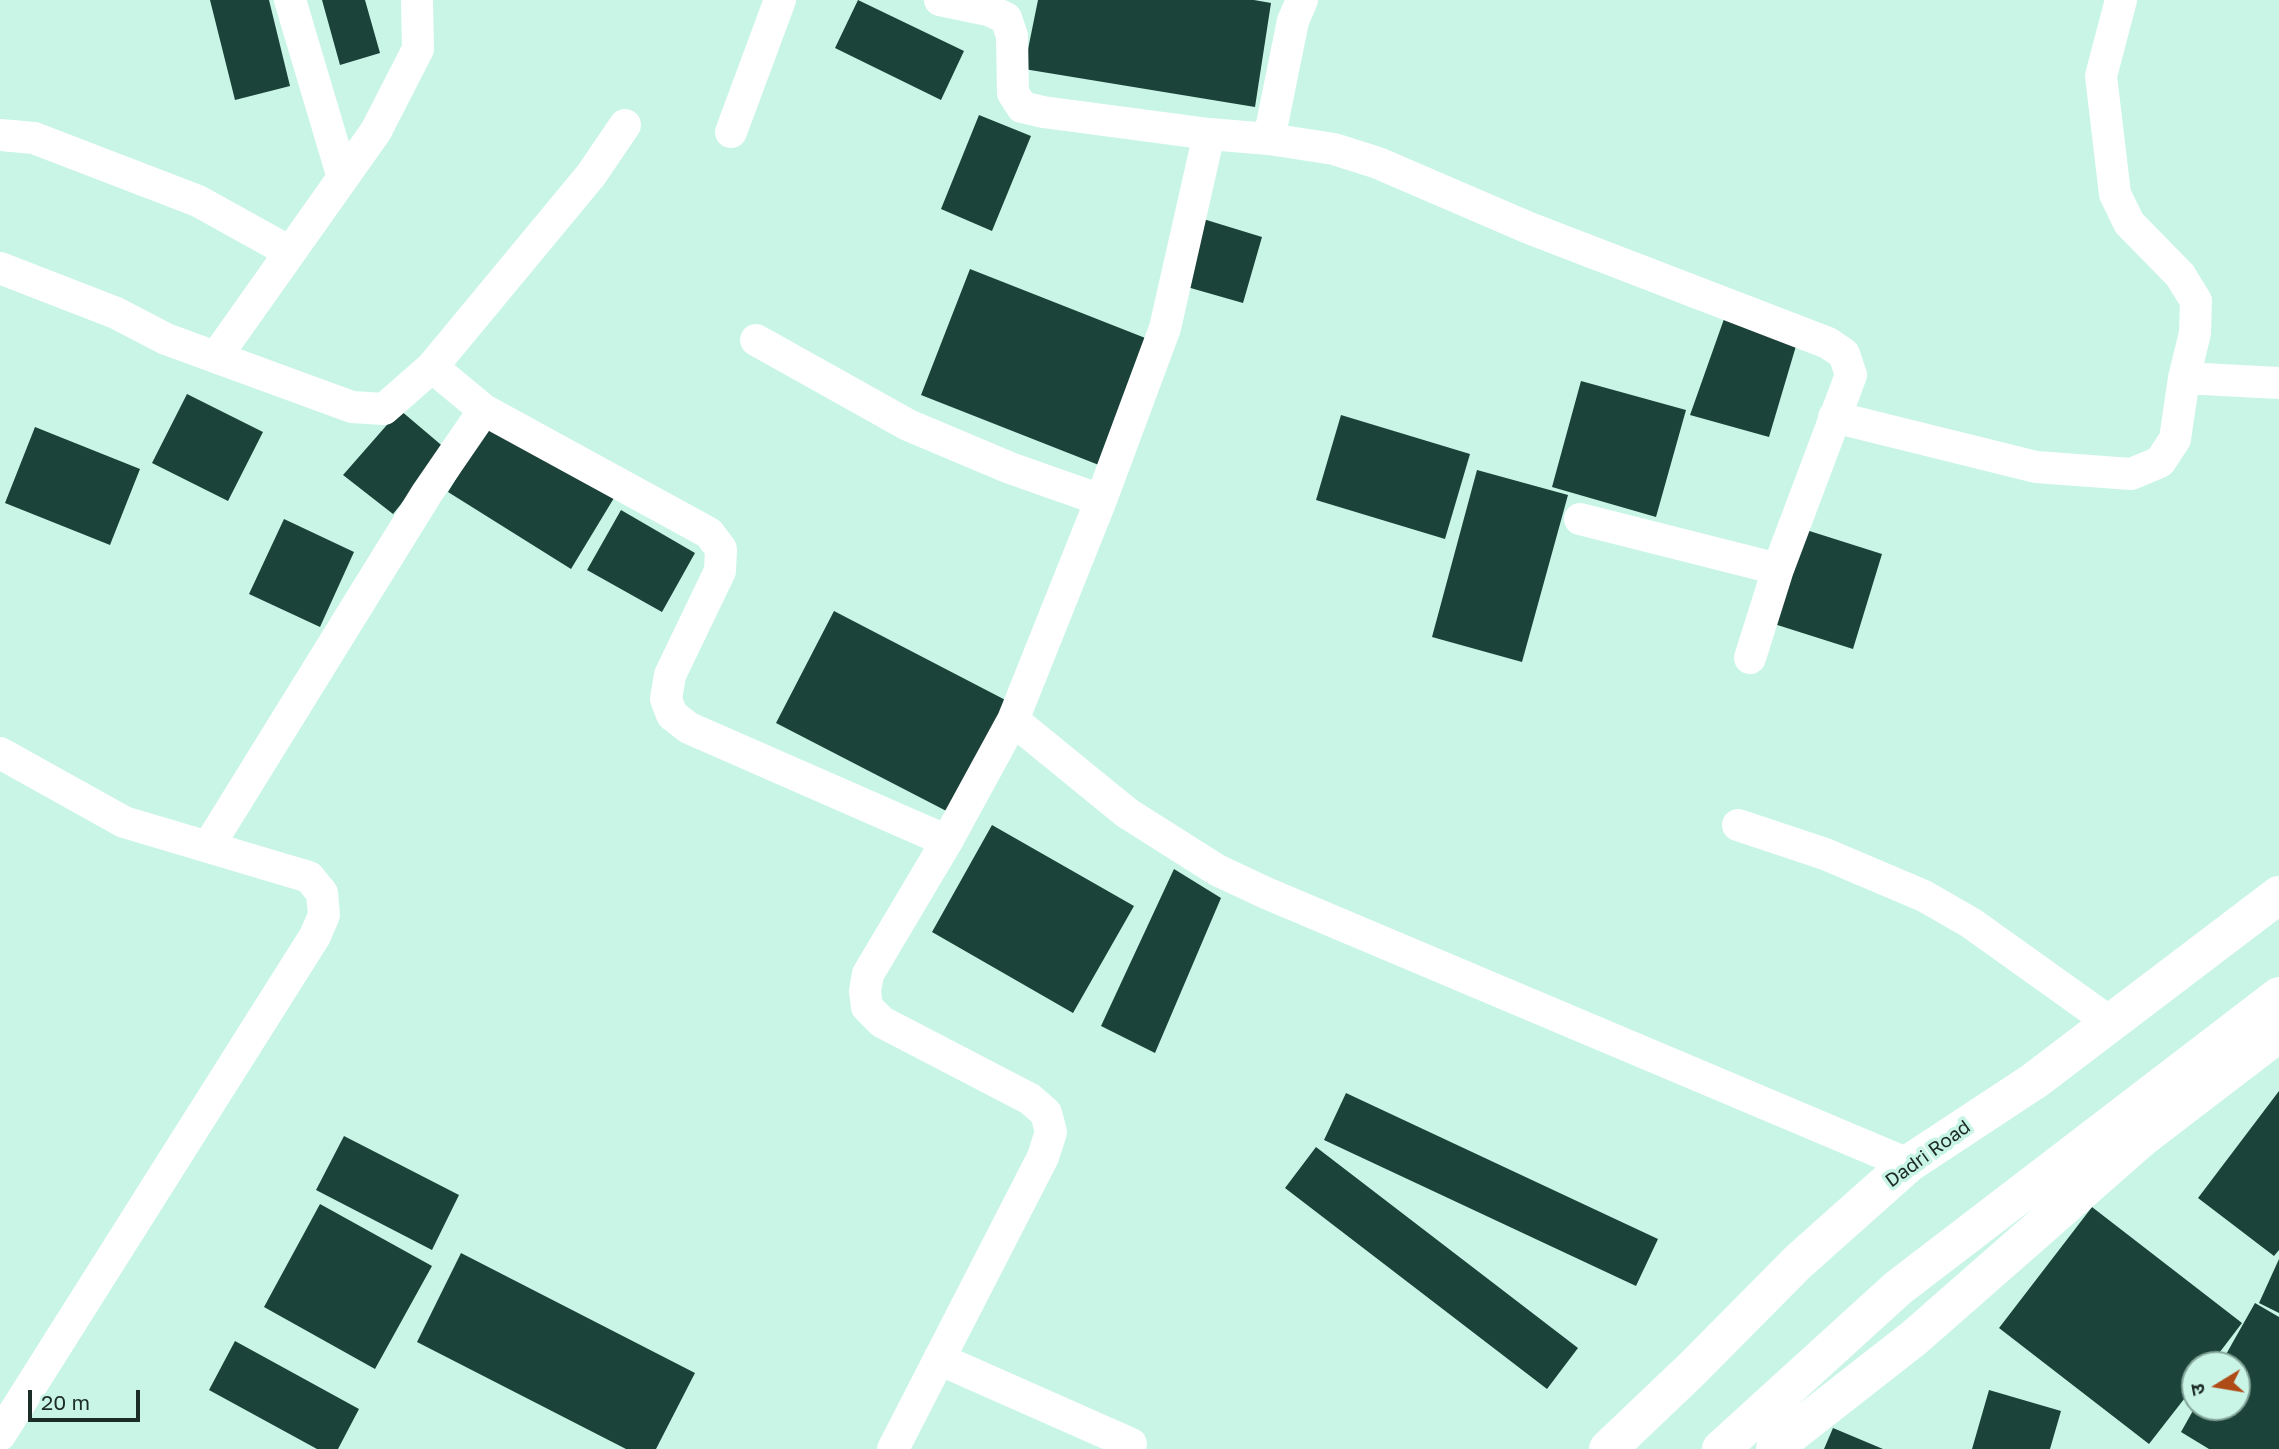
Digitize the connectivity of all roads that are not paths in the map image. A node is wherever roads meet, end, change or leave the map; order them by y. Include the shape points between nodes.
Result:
1 (290, 0) edge
2 (417, 0) edge
3 (780, 0) edge
4 (940, 0) edge
5 (1302, 0) edge
6 (2121, 0) edge
7 (625, 125) dead end
8 (731, 132) dead end
9 (1209, 134) junction
10 (0, 135) edge
11 (1269, 139) junction
12 (343, 178) junction
13 (290, 251) junction
14 (0, 268) edge
15 (756, 340) dead end
16 (216, 357) junction
17 (432, 367) junction
18 (2184, 378) junction
19 (2279, 383) edge
20 (484, 410) junction
21 (1834, 417) junction
22 (1101, 500) junction
23 (1580, 519) dead end
24 (1778, 569) junction
25 (1750, 658) dead end
26 (1013, 720) junction
27 (0, 753) edge
28 (1738, 825) dead end
29 (947, 841) junction
30 (208, 847) junction
31 (2279, 895) edge
32 (2279, 920) edge
33 (2279, 996) edge
34 (2111, 1023) junction
35 (2279, 1034) edge
36 (1908, 1164) junction
37 (939, 1359) junction
38 (0, 1435) edge
39 (1131, 1444) dead end
40 (892, 1449) edge
41 (1608, 1449) edge
42 (1646, 1449) edge
43 (1721, 1449) edge
44 (1775, 1449) edge

1 - 12 street
2 - 12 street via 418,49 376,131
3 - 8 street
4 - 9 street via 1006,18 1012,36 1013,93 1022,107
5 - 11 street via 1293,21
6 - 18 street via 2101,76 2115,194 2129,223 2180,275 2196,301 2195,333
7 - 17 street via 591,175
9 - 11 street
9 - 22 street via 1165,328
10 - 13 street via 34,138 198,201
11 - 21 street via 1334,149 1378,163 1529,228 1828,343 1844,354 1851,375
12 - 13 street
13 - 16 street
14 - 16 street
15 - 22 street via 908,425
16 - 17 street via 352,407 384,409
17 - 20 street
18 - 19 street
18 - 21 street via 2175,439 2160,462 2131,474 2036,467
20 - 29 street via 709,533 721,549 720,571 670,675 666,699 671,715 689,728
20 - 30 street via 427,493
21 - 24 street
22 - 26 street
23 - 24 street
24 - 25 street
26 - 29 street
26 - 36 street via 1127,813 1217,870
27 - 30 street via 124,822
28 - 34 street via 1825,854 1924,896 1971,923
29 - 37 street via 869,974 867,1007 882,1022 1030,1099 1046,1112 1051,1132 1043,1157
30 - 38 street via 309,877 323,893 324,915
31 - 34 main road, Dadri Road
32 - 42 main road via 1883,1210
33 - 43 main road via 1898,1288
34 - 36 main road, Dadri Road via 2034,1081
35 - 44 main road via 2141,1138 1914,1338
36 - 41 main road, Dadri Road via 1798,1262
37 - 39 street
37 - 40 street

